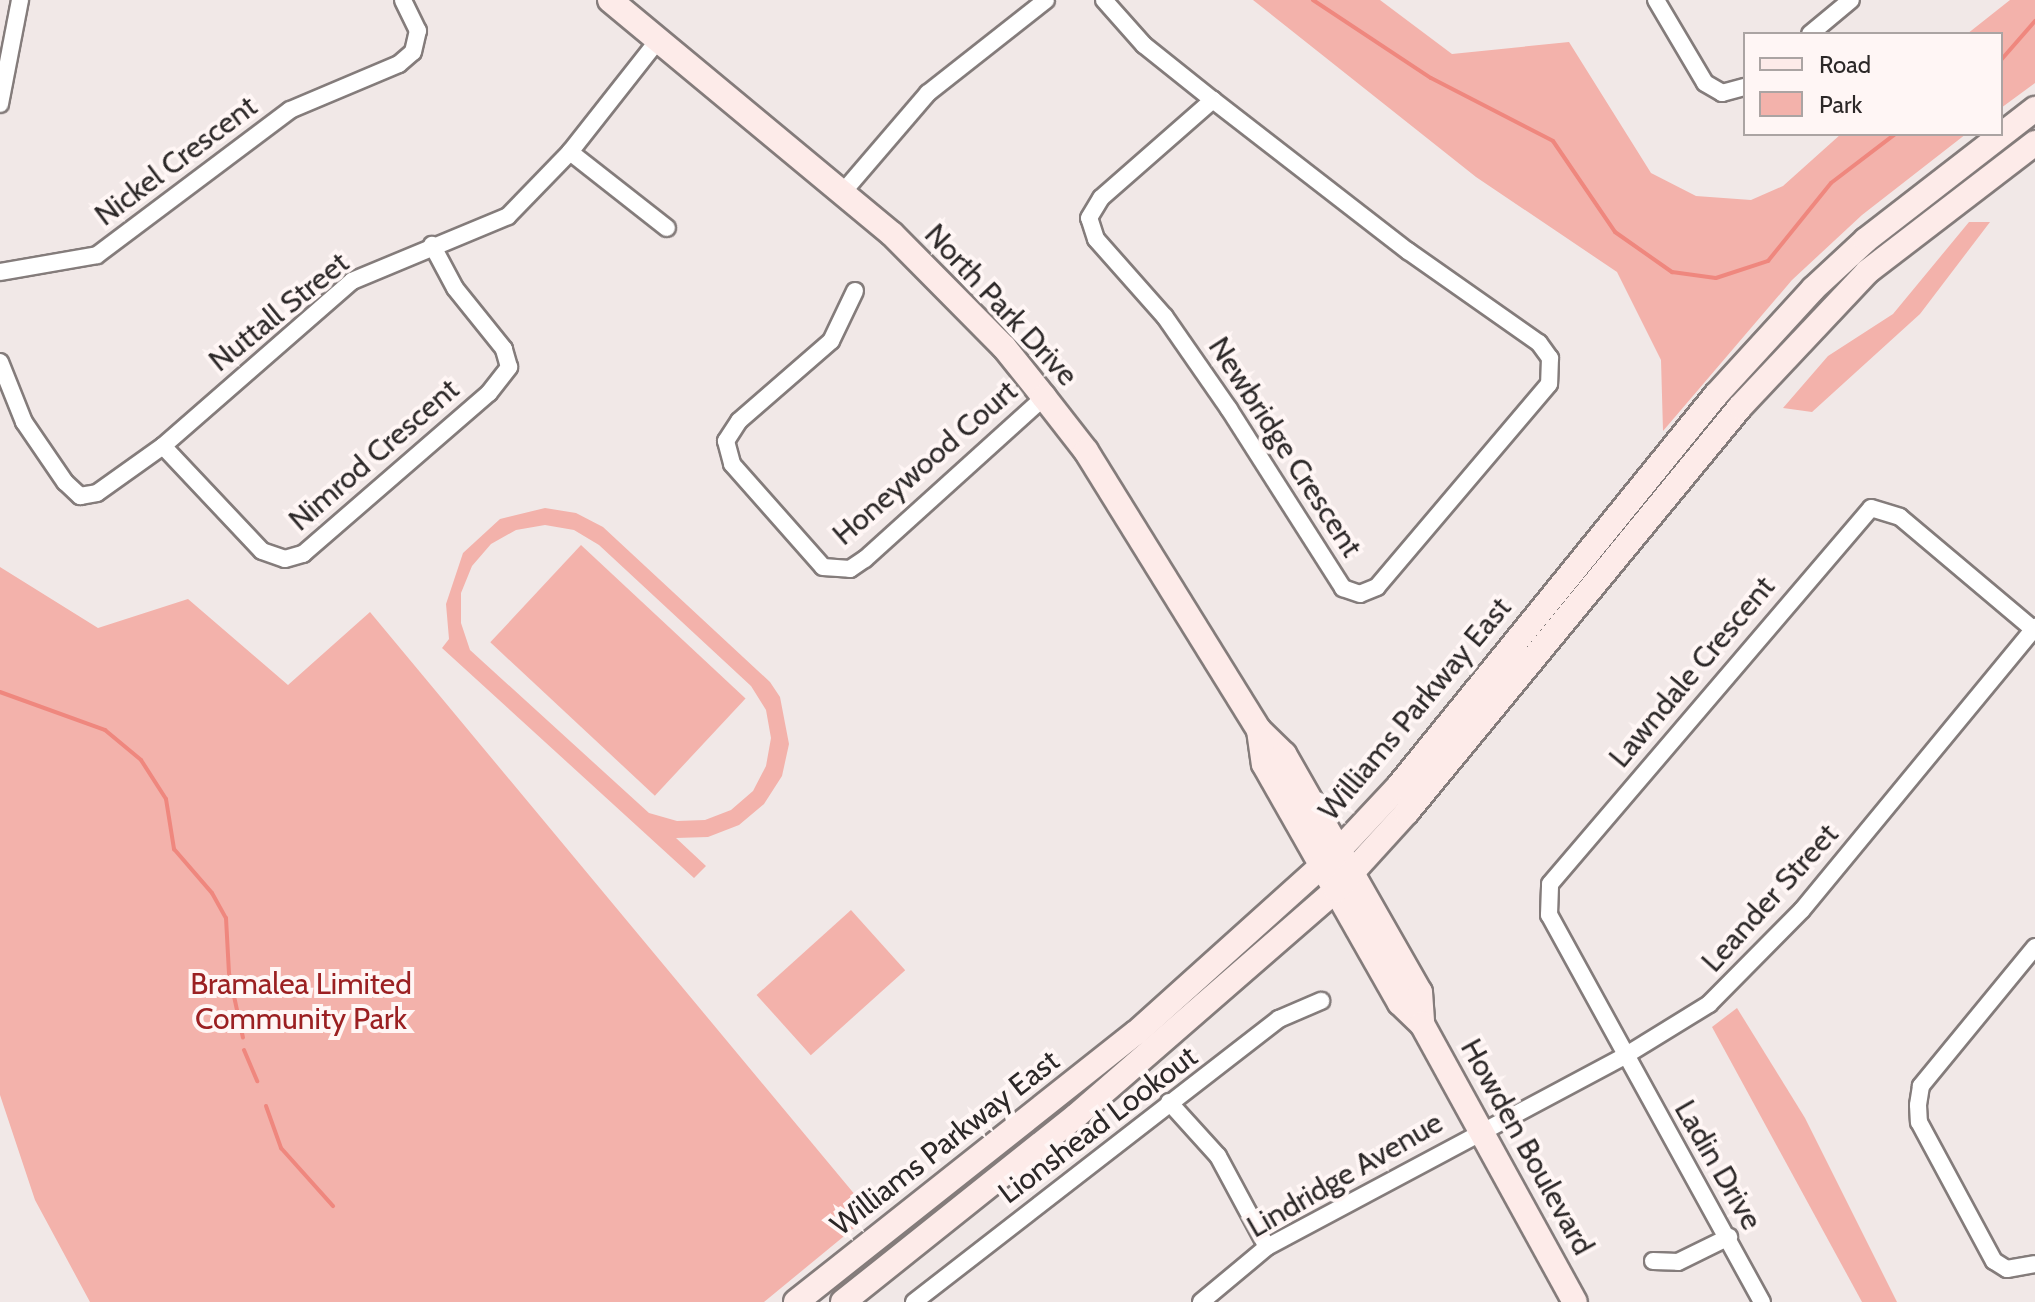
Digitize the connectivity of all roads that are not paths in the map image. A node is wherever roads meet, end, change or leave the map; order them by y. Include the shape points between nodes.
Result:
1 (20, 0) edge
2 (403, 0) edge
3 (610, 0) edge
4 (1046, 0) edge
5 (1104, 0) edge
6 (1656, 0) edge
7 (1851, 0) edge
8 (1812, 32) edge
9 (659, 39) junction
10 (1743, 88) edge
11 (1213, 100) junction
12 (0, 104) edge
13 (2035, 109) edge
14 (2003, 134) edge
15 (2000, 136) edge
16 (2035, 143) edge
17 (570, 152) junction
18 (844, 191) junction
19 (667, 228) dead end
20 (432, 245) junction
21 (0, 272) edge
22 (855, 291) dead end
23 (0, 362) edge
24 (1044, 397) junction
25 (163, 446) junction
26 (2034, 628) edge
27 (1331, 858) junction
28 (1344, 881) junction
29 (2035, 947) edge
30 (1321, 1001) dead end
31 (1623, 1057) junction
32 (1169, 1102) junction
33 (1482, 1130) junction
34 (1729, 1237) junction
35 (1267, 1247) junction
36 (1653, 1261) dead end
37 (2035, 1264) edge
38 (796, 1302) edge
39 (843, 1302) edge
40 (914, 1302) edge
41 (1201, 1302) edge
42 (1575, 1302) edge
43 (1762, 1302) edge

1 - 12 street
2 - 21 street, Nickel Crescent via 418,31 413,52 399,64 290,110 97,255
3 - 9 main road, North Park Drive
4 - 18 street via 928,93
5 - 11 street, Newbridge Crescent via 1144,45
6 - 10 street via 1705,83 1722,93
7 - 8 street
9 - 17 street, Nuttall Street
9 - 18 main road, North Park Drive
11 - 11 street, Newbridge Crescent via 1408,251 1539,343 1550,358 1549,384 1377,587 1360,594 1343,588 1229,409 1165,317 1096,239 1089,218 1101,198
13 - 14 main road, Williams Parkway East
15 - 27 main road, Williams Parkway East via 1866,240 1813,289 1716,395 1398,787
16 - 28 main road, Williams Parkway East via 1867,272 1750,396
17 - 19 street
17 - 20 street, Nuttall Street via 508,216
18 - 24 main road, North Park Drive via 1004,347
20 - 25 street, Nuttall Street via 352,281
20 - 25 street, Nimrod Crescent via 455,288 504,349 509,367 489,393 303,554 285,559 262,551
22 - 24 street, Honeywood Court via 831,341 731,429 726,441 732,464 823,567 850,569 865,559
23 - 25 street, Nuttall Street via 24,422 80,496 97,493
24 - 27 main road, North Park Drive via 1086,451 1259,730 1264,764
26 - 31 street, Leander Street via 1740,978 1709,1004
26 - 31 street, Lawndale Crescent via 1900,517 1871,508 1861,515 1550,884 1549,915
27 - 28 main road, Howden Boulevard
27 - 38 main road, Williams Parkway East via 1136,1033
28 - 33 main road, Howden Boulevard via 1400,1003 1422,1024
28 - 39 main road, Williams Parkway East via 1076,1116
29 - 37 street via 1921,1086 1918,1105 1919,1122 1994,1261 2007,1269
30 - 32 street, Lionshead Lookout via 1279,1019
31 - 33 street, Leander Street
31 - 34 street, Ladin Drive
32 - 35 street via 1218,1156
32 - 40 street, Lionshead Lookout
33 - 35 street, Lindridge Avenue
33 - 42 main road, Howden Boulevard
34 - 36 street via 1678,1262
34 - 43 street, Ladin Drive
35 - 41 street, Lindridge Avenue

